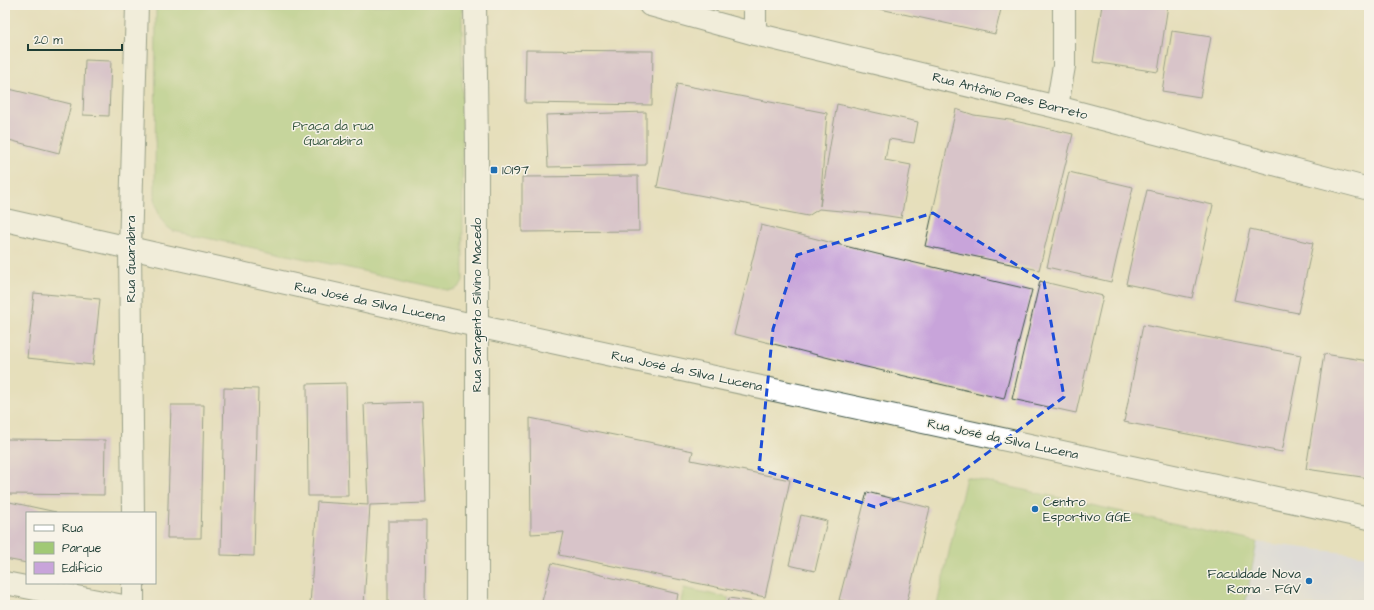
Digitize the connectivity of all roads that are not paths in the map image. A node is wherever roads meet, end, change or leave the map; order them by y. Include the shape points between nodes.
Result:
1 (137, 5) edge
2 (475, 5) edge
3 (650, 5) edge
4 (755, 5) edge
5 (1064, 5) edge
6 (755, 34) junction
7 (1056, 107) junction
8 (1369, 189) edge
9 (5, 220) edge
10 (130, 249) junction
11 (477, 326) junction
12 (132, 512) edge
13 (1369, 518) edge
14 (5, 583) edge
15 (133, 584) edge
16 (118, 605) edge
17 (133, 605) edge
18 (477, 605) edge

1 - 10 street, Rua Guarabira
2 - 11 street, Rua Sargento Silvino Macedo
3 - 6 street, Rua Antônio Paes Barreto
4 - 6 street
5 - 7 street via 1064,66
6 - 7 street, Rua Antônio Paes Barreto
7 - 8 street, Rua Antônio Paes Barreto
9 - 10 street, Rua José da Silva Lucena
10 - 11 street, Rua José da Silva Lucena
10 - 12 street, Rua Guarabira
11 - 13 street, Rua José da Silva Lucena
11 - 18 street, Rua Sargento Silvino Macedo
14 - 16 street
15 - 17 street

